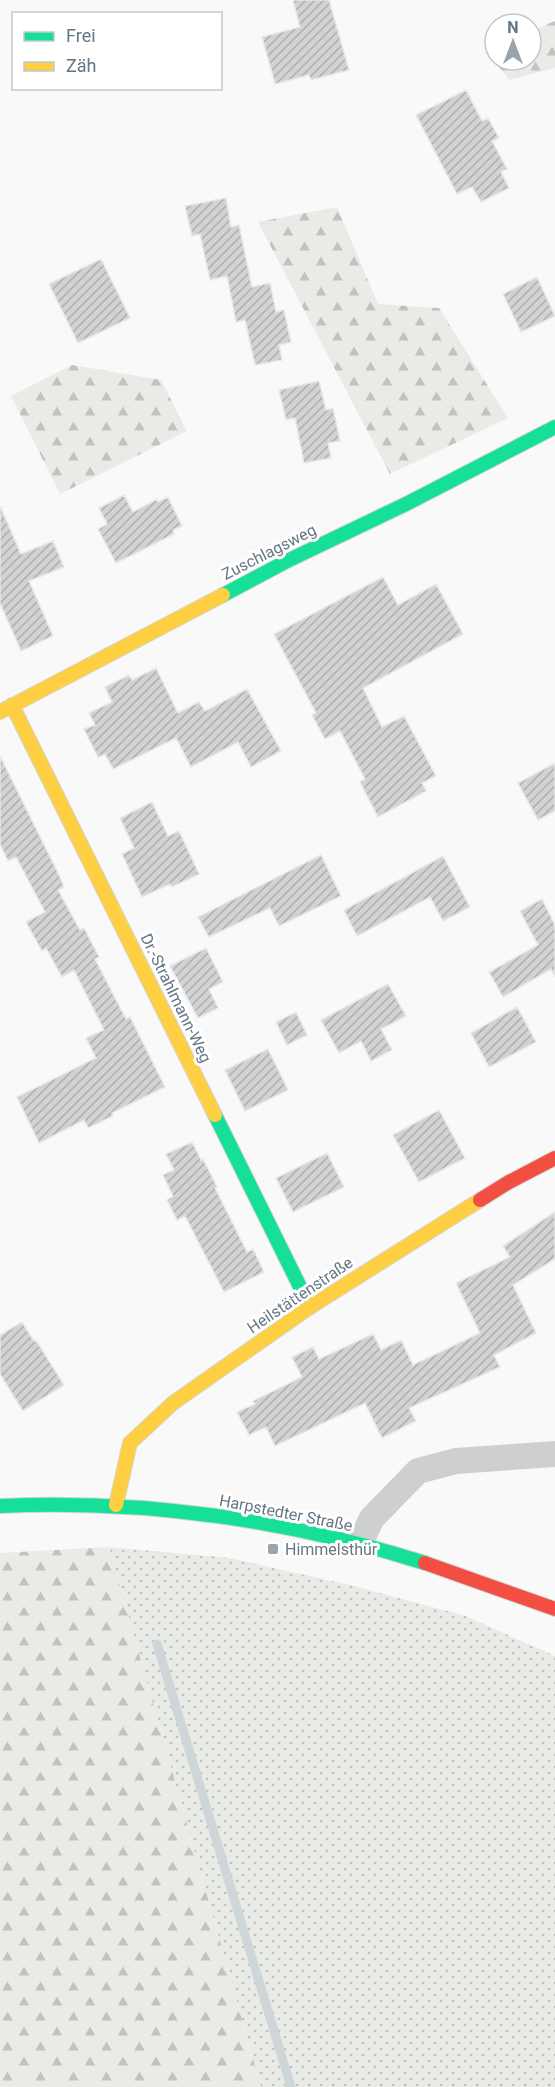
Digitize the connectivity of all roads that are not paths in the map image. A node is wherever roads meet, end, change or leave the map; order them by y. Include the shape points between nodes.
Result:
1 (555, 427) edge
2 (6, 708) edge
3 (555, 1158) edge
4 (310, 1307) junction
5 (555, 1454) edge
6 (116, 1505) junction
7 (0, 1506) edge
8 (360, 1543) junction
9 (555, 1609) edge

1 - 2 street, Zuschlagsweg
2 - 4 street, Dr.-Strahlmann-Weg
3 - 4 street, Heilstättenstraße via 509,1182
4 - 6 street, Heilstättenstraße via 173,1402 130,1443
5 - 8 street via 456,1461 418,1471 372,1518
6 - 7 street, Harpstedter Straße
6 - 8 street, Harpstedter Straße via 223,1516
8 - 9 street, Harpstedter Straße via 492,1583

